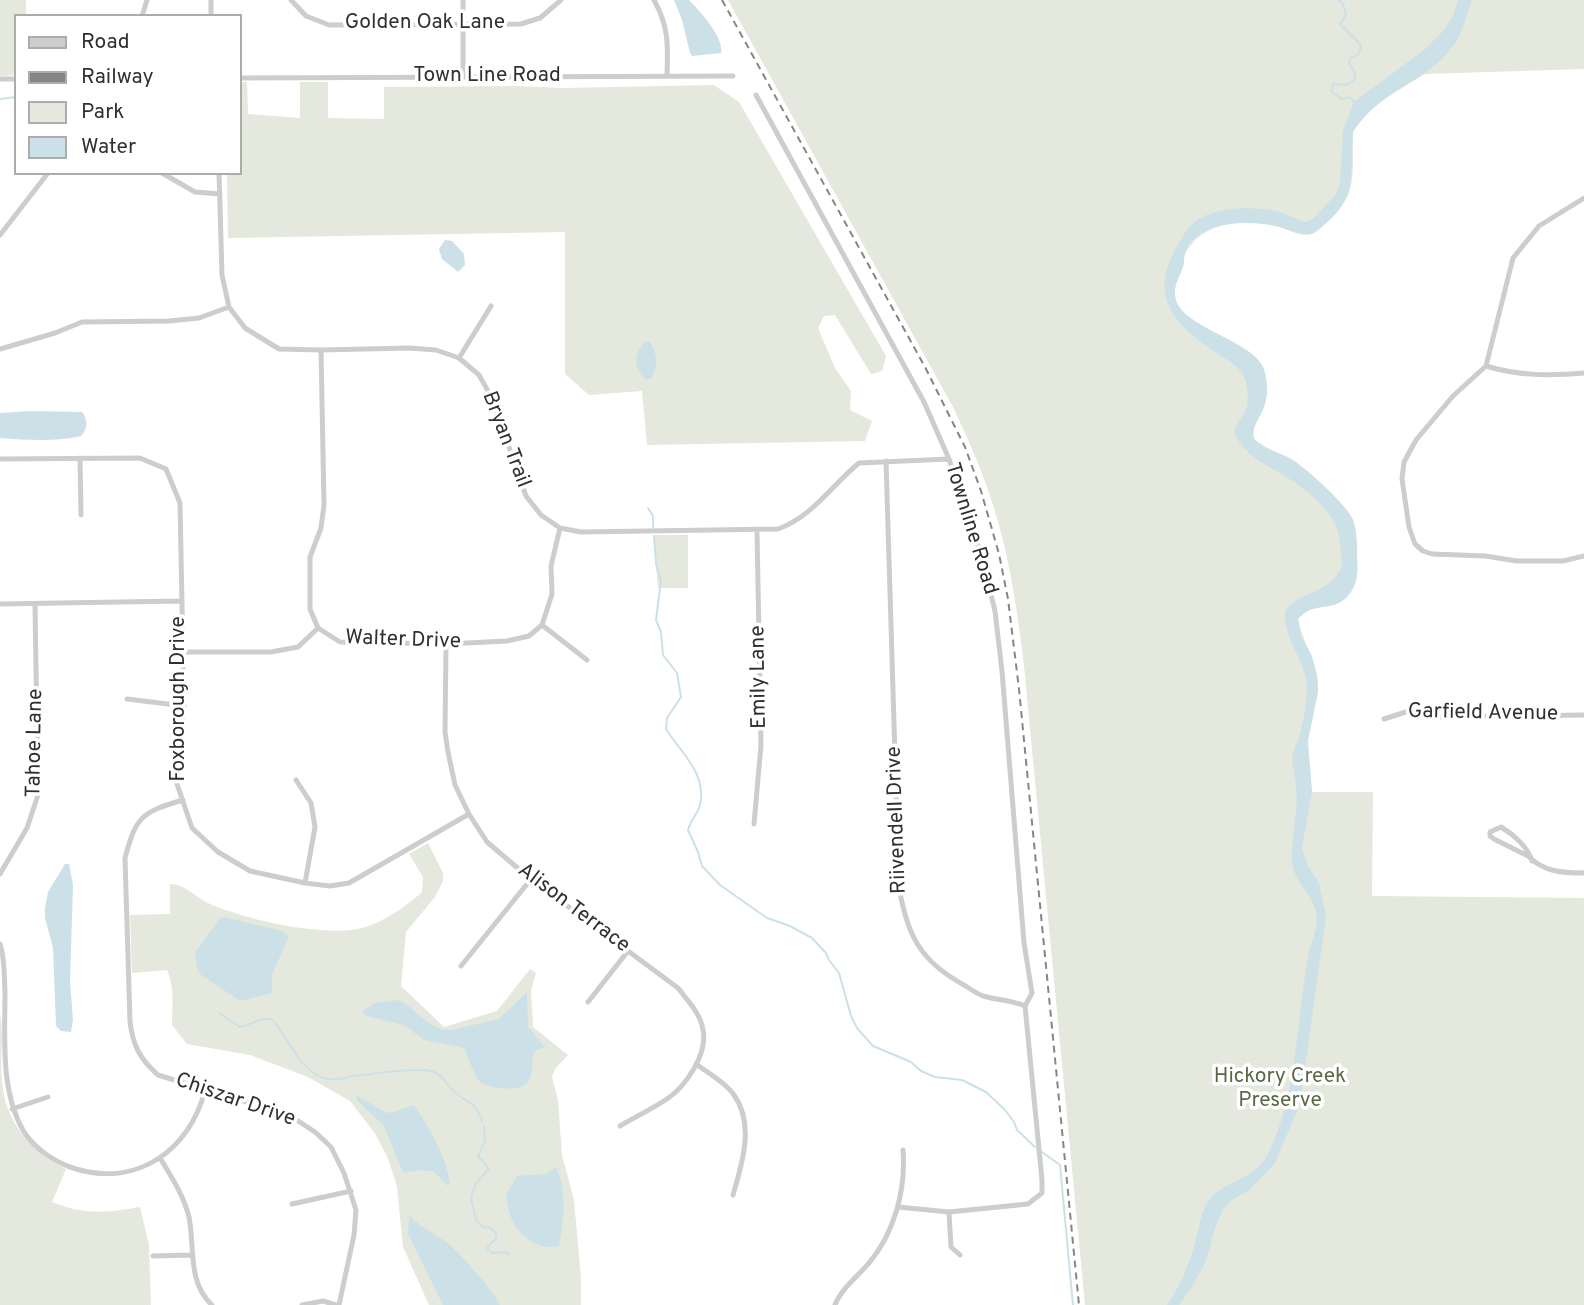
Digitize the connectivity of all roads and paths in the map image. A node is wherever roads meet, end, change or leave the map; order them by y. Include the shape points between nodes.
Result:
1 (291, 0) edge
2 (463, 0) edge
3 (561, 0) edge
4 (654, 0) edge
5 (463, 24) junction
6 (667, 75) junction
7 (733, 76) dead end
8 (463, 77) junction
9 (242, 78) edge
10 (756, 95) dead end
11 (46, 175) edge
12 (165, 175) edge
13 (219, 175) edge
14 (220, 194) junction
15 (1584, 198) edge
16 (0, 236) edge
17 (491, 306) dead end
18 (229, 307) junction
19 (0, 349) edge
20 (321, 350) junction
21 (459, 358) junction
22 (1486, 366) junction
23 (1584, 373) edge
24 (80, 458) junction
25 (0, 459) edge
26 (950, 459) junction
27 (886, 461) junction
28 (81, 515) dead end
29 (560, 528) junction
30 (757, 531) junction
31 (1584, 556) edge
32 (180, 601) junction
33 (0, 604) edge
34 (34, 604) junction
35 (542, 625) junction
36 (318, 628) junction
37 (446, 644) junction
38 (183, 652) junction
39 (587, 660) dead end
40 (127, 699) dead end
41 (184, 706) junction
42 (1584, 715) edge
43 (1384, 719) dead end
44 (296, 780) dead end
45 (183, 800) junction
46 (469, 814) junction
47 (754, 824) dead end
48 (1532, 860) junction
49 (1584, 873) edge
50 (0, 874) edge
51 (531, 879) junction
52 (305, 883) junction
53 (0, 944) edge
54 (628, 951) junction
55 (461, 966) dead end
56 (588, 1002) dead end
57 (1025, 1006) junction
58 (2, 1007) edge
59 (696, 1064) junction
60 (205, 1090) junction
61 (48, 1097) dead end
62 (12, 1109) junction
63 (620, 1126) dead end
64 (903, 1150) dead end
65 (160, 1158) junction
66 (352, 1191) junction
67 (733, 1195) dead end
68 (292, 1204) dead end
69 (898, 1207) junction
70 (949, 1212) junction
71 (192, 1255) junction
72 (960, 1255) dead end
73 (153, 1256) dead end
74 (212, 1305) edge
75 (302, 1305) edge
76 (337, 1305) edge
77 (835, 1305) edge

1 - 5 street, Golden Oak Lane via 306,16 324,24
2 - 5 street
3 - 5 street, Golden Oak Lane via 527,23
4 - 6 street via 667,31
5 - 8 street
6 - 7 street, Town Line Road
6 - 8 street, Town Line Road
8 - 9 street, Town Line Road
10 - 26 street, Townline Road via 924,402
11 - 16 street
12 - 14 street via 195,192
13 - 14 street
14 - 18 street via 222,275
15 - 22 street via 1539,226 1513,258
17 - 21 street
18 - 19 street via 199,318 82,322
18 - 20 street via 244,328 279,349
20 - 21 street via 409,348
20 - 36 street, Walter Drive via 324,505 308,570 310,609
21 - 29 street, Bryan Trail via 479,375 492,398 526,496 541,515
22 - 23 street via 1533,375
22 - 31 street via 1416,440 1404,462 1402,479 1415,544 1432,554 1517,561
24 - 25 street, Foxborough Drive
24 - 28 street
24 - 32 street, Foxborough Drive via 140,458 166,469 180,503
26 - 27 street
26 - 57 street, Townline Road via 995,611 1032,993
27 - 30 street via 859,463 795,523
27 - 57 street, Riivendell Drive via 899,887 904,916 921,953 947,976 982,996
29 - 30 street via 581,532
29 - 35 street via 551,566 552,594
30 - 47 street, Emily Lane via 761,745
32 - 34 street
32 - 38 street, Foxborough Drive
33 - 34 street
34 - 50 street, Tahoe Lane via 38,795 27,828
35 - 37 street, Walter Drive via 529,636 507,641
35 - 39 street
36 - 37 street, Walter Drive via 340,642
36 - 38 street via 298,647 271,652
37 - 46 street, Alison Terrace via 445,732 455,785
38 - 41 street, Foxborough Drive
40 - 41 street
41 - 45 street, Foxborough Drive via 177,784
42 - 43 street, Garfield Avenue via 1436,717 1412,710
44 - 52 street via 311,803 315,827
45 - 52 street, Foxborough Drive via 192,828 218,852 250,871
45 - 60 street, Chiszar Drive via 144,814 125,858 130,1022 133,1044 143,1062 158,1075
46 - 51 street, Alison Terrace via 487,842
46 - 52 street, Foxborough Drive via 349,883
48 - 48 street via 1507,830 1501,827 1490,832 1494,839
48 - 49 street via 1555,872
51 - 54 street, Alison Terrace
51 - 55 street
53 - 58 street
54 - 56 street
54 - 59 street, Alison Terrace via 678,988 693,1007 704,1030
57 - 70 street via 1042,1193 1028,1204
58 - 62 street
59 - 63 street, Alison Terrace via 669,1097
59 - 67 street via 733,1093 741,1106 746,1131
60 - 65 street via 188,1131
60 - 66 street, Chiszar Drive via 289,1115 315,1132 331,1147
61 - 62 street
62 - 65 street via 34,1144 73,1168 116,1173
64 - 69 street
65 - 71 street via 189,1217
66 - 68 street
66 - 76 street, Chiszar Drive via 354,1235
69 - 70 street
69 - 77 street via 884,1242
70 - 72 street via 951,1247
71 - 73 street
71 - 74 street via 198,1285
75 - 76 street via 323,1301

